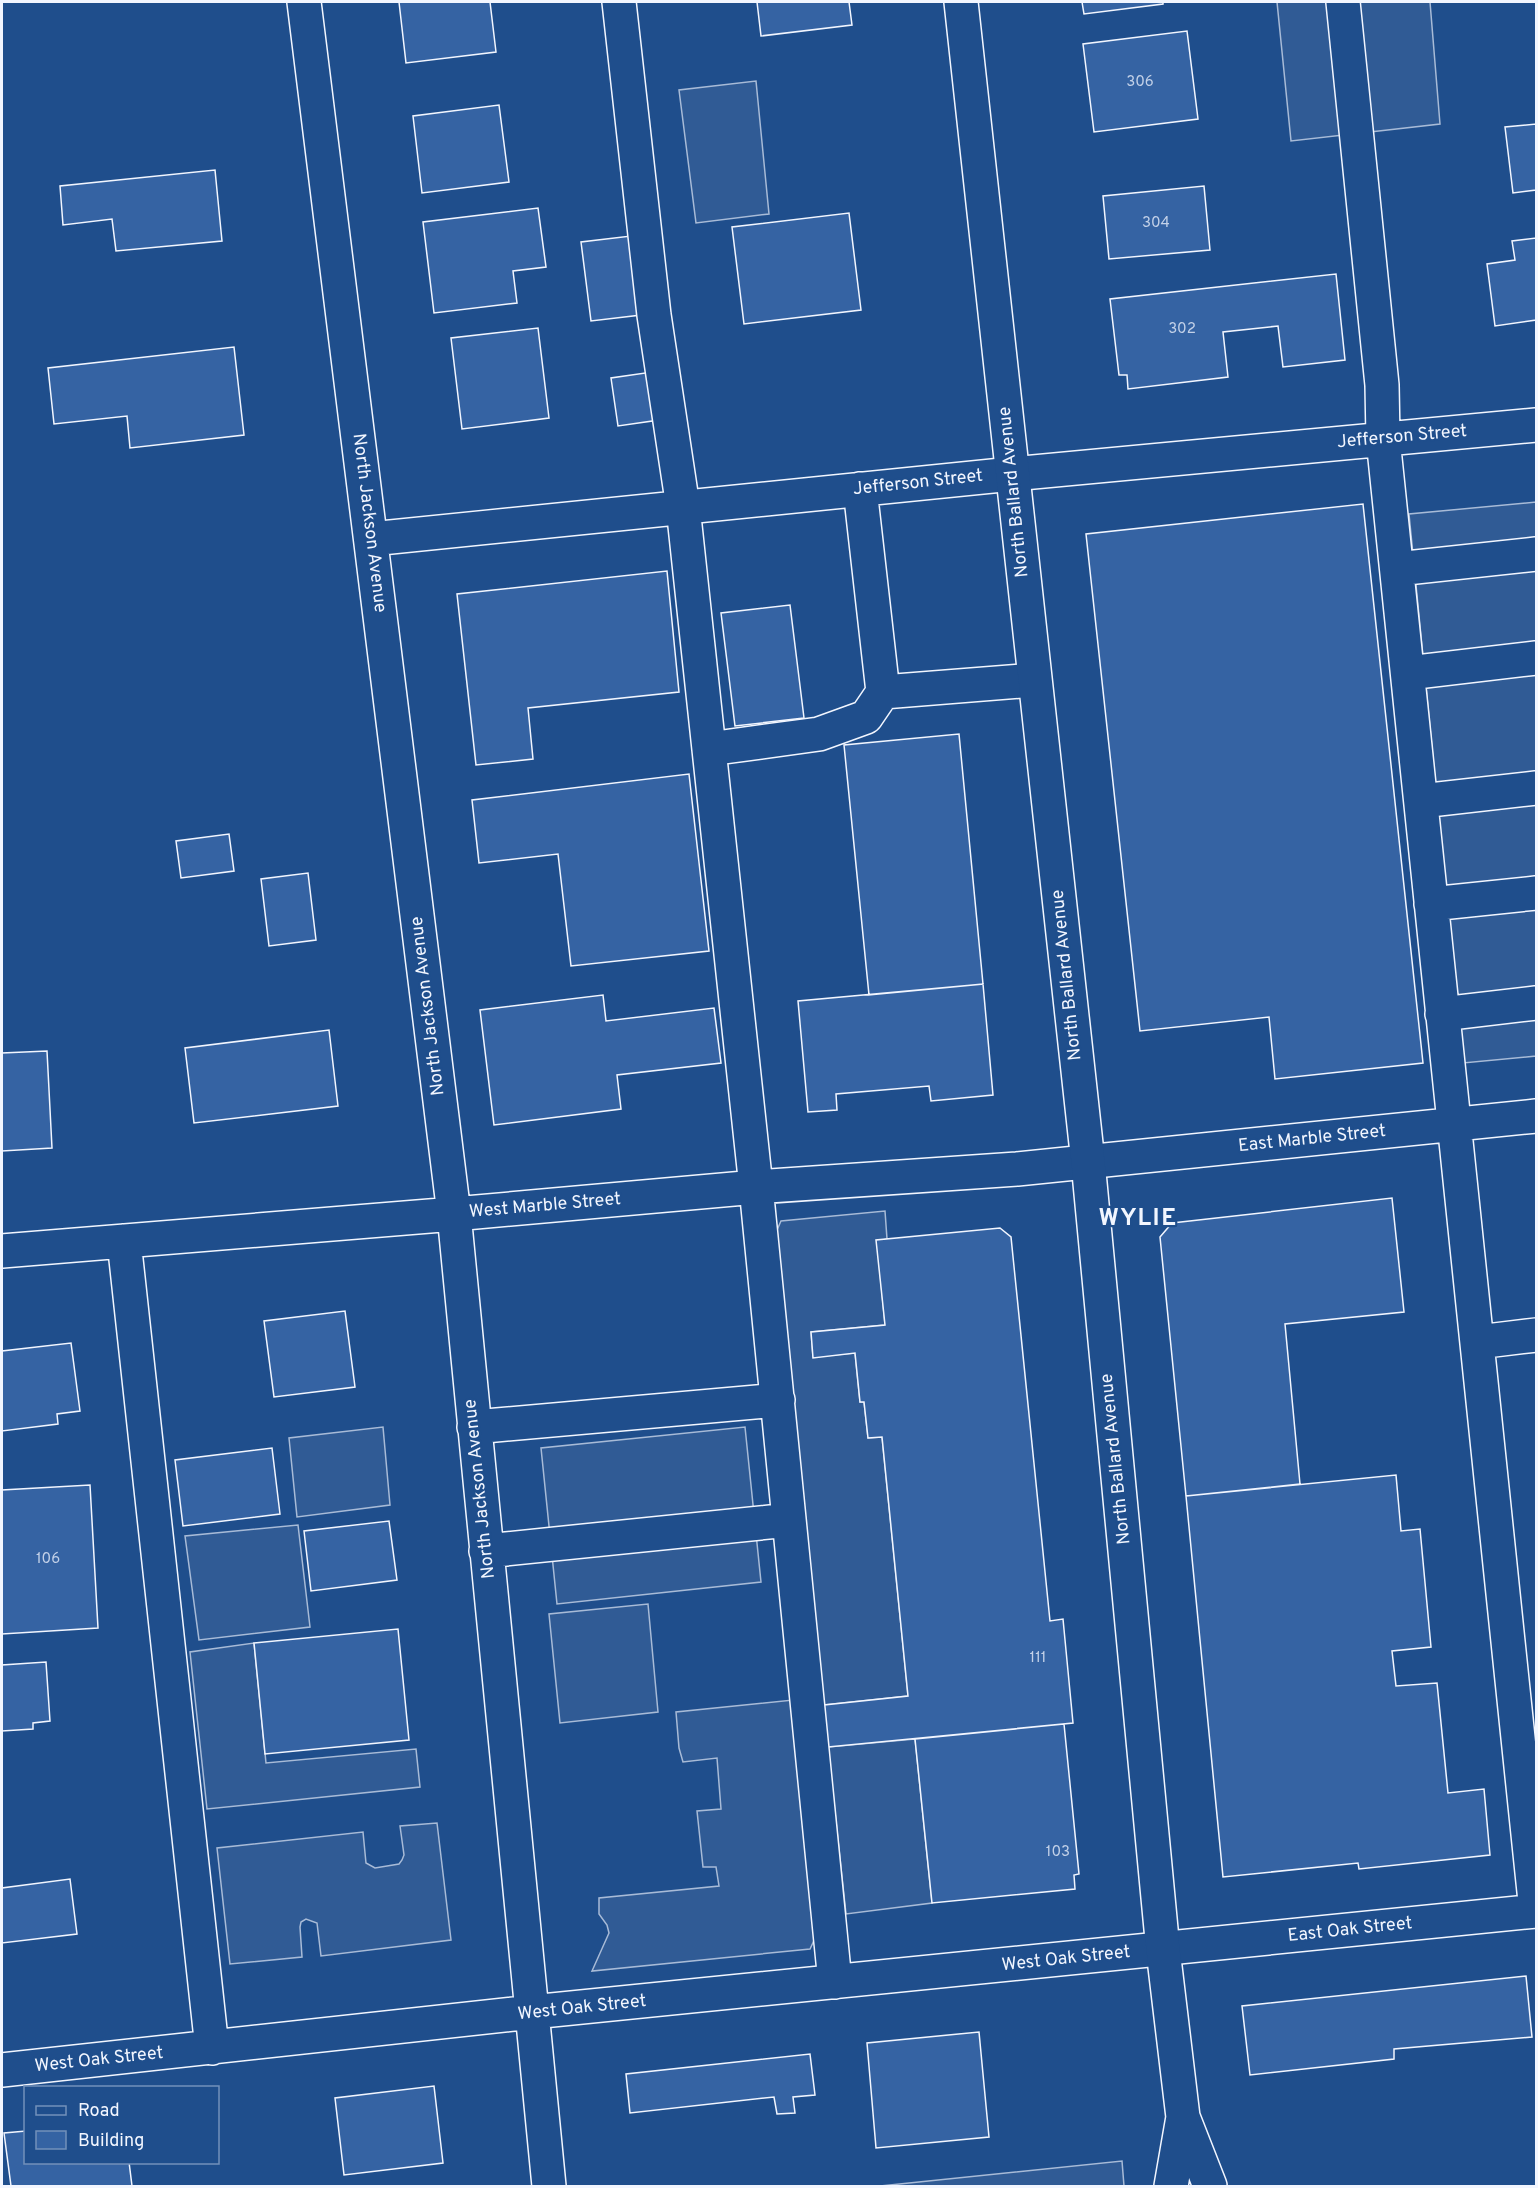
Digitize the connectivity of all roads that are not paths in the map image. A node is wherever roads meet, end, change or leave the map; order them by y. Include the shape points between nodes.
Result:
1 (304, 2) edge
2 (619, 2) edge
3 (961, 2) edge
4 (1343, 2) edge
5 (1536, 425) edge
6 (1383, 439) junction
7 (1012, 474) junction
8 (860, 489) junction
9 (683, 507) junction
10 (371, 539) junction
11 (1536, 554) edge
12 (1397, 568) junction
13 (1536, 658) edge
14 (1408, 673) junction
15 (1034, 680) junction
16 (884, 692) junction
17 (709, 749) junction
18 (1536, 788) edge
19 (1421, 801) junction
20 (1536, 893) edge
21 (1431, 904) junction
22 (1536, 1003) edge
23 (1442, 1014) junction
24 (1536, 1116) edge
25 (1453, 1125) junction
26 (1088, 1162) junction
27 (756, 1187) junction
28 (454, 1214) junction
29 (124, 1241) junction
30 (2, 1251) edge
31 (1536, 1335) edge
32 (1478, 1342) junction
33 (777, 1400) junction
34 (474, 1427) junction
35 (789, 1520) junction
36 (486, 1551) junction
37 (1524, 1680) edge
38 (1536, 1911) edge
39 (1163, 1950) junction
40 (835, 1982) junction
41 (531, 2012) junction
42 (212, 2048) junction
43 (2, 2070) edge
44 (1183, 2117) junction
45 (549, 2187) edge
46 (1171, 2187) edge
47 (1210, 2187) edge

1 - 10 street, North Jackson Avenue
2 - 9 street via 654,315
3 - 7 street, North Ballard Avenue
4 - 6 street via 1382,385
5 - 6 street, Jefferson Street
6 - 7 street, Jefferson Street
6 - 12 street
7 - 8 street, Jefferson Street
7 - 15 street, North Ballard Avenue
8 - 9 street, Jefferson Street
8 - 16 street
9 - 10 street, Jefferson Street
9 - 17 street
10 - 28 street, North Jackson Avenue
11 - 12 street
12 - 14 street
13 - 14 street
14 - 19 street
15 - 16 street
15 - 26 street, North Ballard Avenue
16 - 17 street via 866,717 819,734
17 - 27 street
18 - 19 street
19 - 21 street
20 - 21 street
21 - 23 street
22 - 23 street
23 - 25 street
24 - 25 street, East Marble Street
25 - 26 street, East Marble Street
25 - 32 street
26 - 27 street, West Marble Street
26 - 39 street, North Ballard Avenue
27 - 28 street, West Marble Street
27 - 33 street
28 - 29 street, West Marble Street
28 - 34 street, North Jackson Avenue
29 - 30 street, West Marble Street
29 - 42 street
31 - 32 street
32 - 37 street
33 - 34 street
33 - 35 street
34 - 36 street, North Jackson Avenue
35 - 36 street
35 - 40 street
36 - 41 street, North Jackson Avenue
37 - 38 street
38 - 39 street, East Oak Street
39 - 40 street, West Oak Street
39 - 44 street, North Ballard Avenue
40 - 41 street, West Oak Street
41 - 42 street, West Oak Street
41 - 45 street, North Jackson Avenue
42 - 43 street, West Oak Street
44 - 46 street
44 - 47 street

